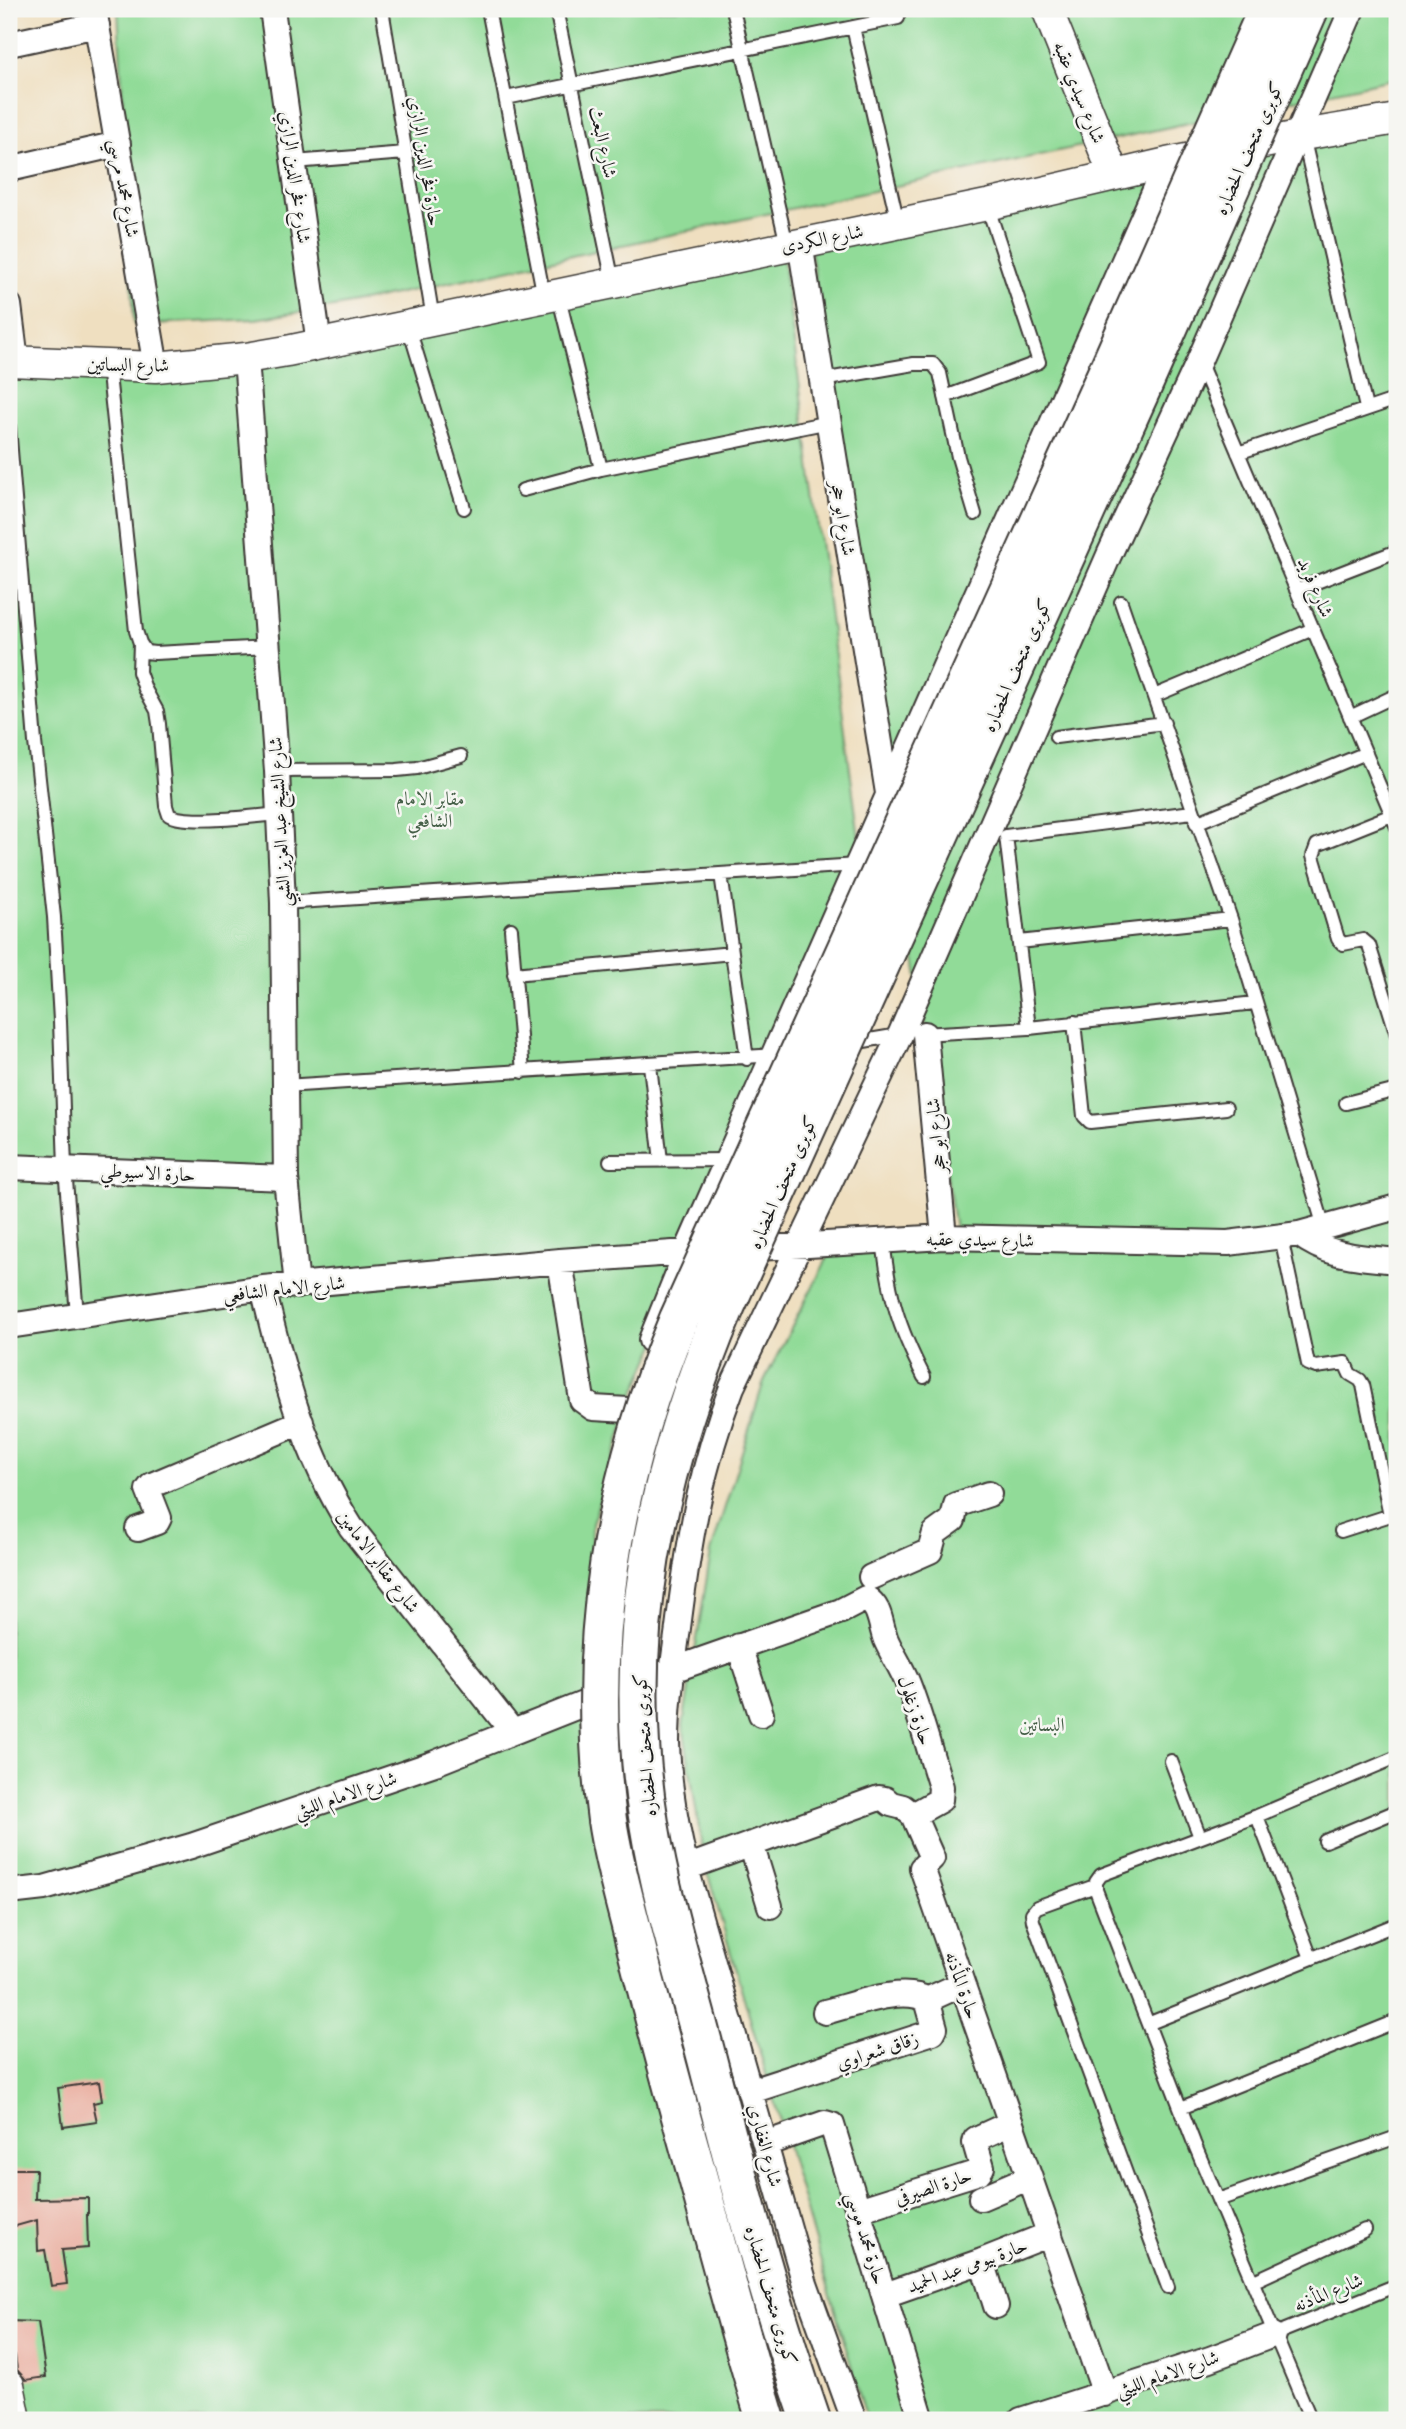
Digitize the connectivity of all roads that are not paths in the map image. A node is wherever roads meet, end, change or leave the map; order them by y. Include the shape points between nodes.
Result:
1 (272, 9) edge
2 (382, 9) edge
3 (488, 9) edge
4 (556, 9) edge
5 (733, 9) edge
6 (1047, 9) edge
7 (1268, 9) edge
8 (1309, 9) edge
9 (1352, 9) edge
10 (96, 17) edge
11 (898, 18) dead end
12 (853, 27) junction
13 (9, 44) edge
14 (741, 50) junction
15 (572, 84) junction
16 (506, 98) junction
17 (1394, 123) edge
18 (1300, 136) junction
19 (118, 144) junction
20 (405, 153) junction
21 (293, 162) junction
22 (1167, 163) junction
23 (9, 169) edge
24 (1114, 175) junction
25 (987, 205) junction
26 (898, 223) junction
27 (794, 244) junction
28 (613, 282) junction
29 (551, 296) junction
30 (9, 305) edge
31 (420, 322) junction
32 (319, 344) junction
33 (246, 358) junction
34 (12, 361) edge
35 (1199, 362) junction
36 (107, 365) junction
37 (156, 367) junction
38 (822, 380) junction
39 (945, 397) junction
40 (1397, 399) edge
41 (1366, 408) junction
42 (829, 422) junction
43 (9, 426) edge
44 (1238, 453) junction
45 (601, 469) junction
46 (523, 490) dead end
47 (464, 508) dead end
48 (975, 514) dead end
49 (1002, 537) junction
50 (1397, 551) edge
51 (992, 560) junction
52 (1105, 564) junction
53 (1296, 590) junction
54 (1121, 602) dead end
55 (1313, 629) junction
56 (140, 643) junction
57 (268, 647) junction
58 (1397, 695) edge
59 (1154, 696) junction
60 (1350, 717) junction
61 (1164, 723) junction
62 (1056, 737) dead end
63 (1366, 753) junction
64 (461, 756) dead end
65 (277, 771) junction
66 (889, 794) junction
67 (279, 814) junction
68 (1194, 817) junction
69 (1395, 821) edge
70 (857, 865) junction
71 (721, 874) junction
72 (283, 903) junction
73 (1231, 919) junction
74 (511, 929) dead end
75 (1019, 942) junction
76 (732, 953) junction
77 (514, 974) junction
78 (1255, 1003) junction
79 (1074, 1022) junction
80 (1029, 1028) junction
81 (925, 1034) junction
82 (900, 1035) junction
83 (1397, 1035) edge
84 (773, 1055) junction
85 (747, 1059) junction
86 (650, 1065) junction
87 (523, 1072) junction
88 (284, 1086) junction
89 (1397, 1090) edge
90 (1346, 1103) dead end
91 (1226, 1108) dead end
92 (727, 1160) junction
93 (610, 1161) dead end
94 (661, 1161) junction
95 (9, 1167) edge
96 (65, 1168) junction
97 (286, 1178) junction
98 (1397, 1207) edge
99 (1324, 1227) junction
100 (1290, 1235) junction
101 (944, 1237) junction
102 (883, 1239) junction
103 (798, 1246) junction
104 (687, 1251) junction
105 (560, 1261) junction
106 (1397, 1261) edge
107 (297, 1286) junction
108 (263, 1288) junction
109 (77, 1315) junction
110 (9, 1326) edge
111 (924, 1377) dead end
112 (628, 1410) junction
113 (301, 1422) junction
114 (989, 1493) dead end
115 (138, 1529) dead end
116 (1341, 1531) dead end
117 (868, 1578) junction
118 (739, 1646) junction
119 (672, 1670) junction
120 (590, 1701) junction
121 (761, 1714) dead end
122 (512, 1731) junction
123 (1397, 1756) edge
124 (1171, 1762) dead end
125 (1397, 1811) edge
126 (913, 1815) junction
127 (1257, 1816) junction
128 (1200, 1838) junction
129 (1325, 1841) dead end
130 (751, 1844) junction
131 (685, 1868) junction
132 (1095, 1886) junction
133 (9, 1892) edge
134 (770, 1906) dead end
135 (1397, 1924) edge
136 (1311, 1958) junction
137 (962, 1984) junction
138 (928, 2000) junction
139 (825, 2012) dead end
140 (1397, 2021) edge
141 (1150, 2023) junction
142 (751, 2091) junction
143 (1181, 2108) junction
144 (1011, 2123) junction
145 (1397, 2137) edge
146 (765, 2144) junction
147 (1030, 2177) junction
148 (981, 2198) dead end
149 (1218, 2200) junction
150 (858, 2210) junction
151 (1365, 2230) dead end
152 (1050, 2234) junction
153 (982, 2261) junction
154 (1252, 2282) junction
155 (1168, 2287) dead end
156 (1396, 2290) edge
157 (884, 2295) junction
158 (996, 2306) dead end
159 (1273, 2335) junction
160 (9, 2385) edge
161 (1105, 2394) junction
162 (16, 2420) edge
163 (764, 2420) edge
164 (811, 2420) edge
165 (854, 2420) edge
166 (922, 2420) edge
167 (1021, 2420) edge
168 (1311, 2420) edge

1 - 21 street, شارع فخر الدين الرازي
2 - 20 lane, حارة فخر الدين الرازي
3 - 16 lane
4 - 15 lane, شارع البعث
5 - 14 lane
6 - 24 street, شارع سيدي عقبه
7 - 163 highway, كوبرى متحف الحضاره, bridge via 679,1318 645,1406 620,1497 600,1648 599,1730 608,1822 653,2018
8 - 164 highway, كوبرى متحف الحضاره, bridge via 726,1305 676,1439 654,1530 638,1672 649,1824 746,2208
9 - 18 street, شارع الغفاري
10 - 13 street
10 - 19 street, شارع محمد مرسي
11 - 12 lane
12 - 14 lane
12 - 26 lane
14 - 15 lane
14 - 27 lane
15 - 16 lane
15 - 28 lane, شارع البعث
16 - 29 lane
17 - 18 street, شارع الكردى
18 - 22 street, شارع الكردى
18 - 35 street, شارع الغفاري
18 - 41 lane
19 - 23 street
19 - 37 street, شارع محمد مرسي
20 - 21 lane
20 - 31 lane, حارة فخر الدين الرازي
21 - 32 street, شارع فخر الدين الرازي
22 - 24 street, شارع الكردى
22 - 49 street
24 - 25 street, شارع الكردى
25 - 26 street, شارع الكردى
25 - 39 lane via 1039,362
26 - 27 street, شارع الكردى
27 - 28 street, شارع الكردى
27 - 38 street, شارع ابو حجر
28 - 29 street, شارع الكردى
29 - 31 street, شارع الكردى
29 - 45 lane
30 - 34 street
31 - 32 street, شارع الكردى
31 - 47 lane, حارة فخر الدين الرازي
32 - 33 street, شارع الكردى
33 - 37 street, شارع البساتين
33 - 57 street, شارع الشيخ عبد العزيز الشبي
34 - 36 street, شارع البساتين
35 - 44 lane, شارع فريد
35 - 52 street, شارع الغفاري
36 - 37 street, شارع البساتين
36 - 56 lane
38 - 39 lane via 933,364
38 - 42 street, شارع ابو حجر
39 - 48 lane
40 - 41 lane
41 - 44 lane
42 - 45 lane
42 - 66 street, شارع ابو حجر
43 - 96 lane via 54,917
44 - 53 lane, شارع فريد
45 - 46 lane
49 - 51 street
49 - 52 street
50 - 53 lane
51 - 52 street
51 - 66 street
52 - 82 street, شارع الغفاري
53 - 55 lane, شارع فريد
54 - 59 lane
55 - 59 lane
55 - 60 lane, شارع فريد
56 - 57 lane via 146,652 155,653
56 - 67 lane via 139,672 157,711 169,815 198,819
57 - 65 street, شارع الشيخ عبد العزيز الشبي
58 - 60 lane
59 - 61 lane
60 - 63 lane, شارع فريد
61 - 62 lane
61 - 68 lane
63 - 68 lane
63 - 69 lane, شارع فريد
64 - 65 lane via 397,770
65 - 67 street, شارع الشيخ عبد العزيز الشبي
66 - 70 street
67 - 72 street, شارع الشيخ عبد العزيز الشبي
68 - 73 lane
68 - 75 lane via 1006,836
69 - 83 lane via 1317,845 1313,856 1338,939 1343,944 1363,940 1369,945
70 - 71 lane
70 - 84 street
71 - 72 lane
71 - 76 lane
72 - 88 street, شارع الشيخ عبد العزيز الشبي
73 - 75 lane
73 - 78 lane
74 - 77 lane
75 - 80 lane
76 - 77 lane
76 - 85 lane
77 - 87 lane
78 - 79 lane
78 - 99 lane
79 - 80 lane
79 - 91 lane via 1084,1116 1090,1122
80 - 81 lane
81 - 82 lane
81 - 101 street, شارع ابو حجر
82 - 84 lane
82 - 103 street, شارع الغفاري
84 - 85 lane
84 - 92 street
85 - 86 lane
86 - 87 lane
86 - 94 lane
87 - 88 lane
88 - 97 street, شارع الشيخ عبد العزيز الشبي
89 - 90 lane
92 - 94 lane
92 - 104 street
93 - 94 lane
95 - 96 street, حارة الاسيوطي
96 - 97 street, حارة الاسيوطي
96 - 109 lane
97 - 107 street, شارع الشيخ عبد العزيز الشبي
98 - 99 street, شارع سيدي عقبه
99 - 100 street, شارع سيدي عقبه
100 - 101 street, شارع سيدي عقبه via 1228,1243
100 - 106 street via 1343,1255
100 - 116 lane via 1308,1364 1345,1363 1363,1385 1392,1514
101 - 102 street, شارع سيدي عقبه
102 - 103 street, شارع سيدي عقبه
102 - 111 lane via 895,1313
103 - 104 street, شارع سيدي عقبه
103 - 119 street, شارع الغفاري via 715,1431 693,1520
104 - 105 street, شارع سيدي عقبه
104 - 112 street
105 - 107 street, شارع الامام الشافعي
105 - 112 street via 582,1400 593,1408
107 - 108 street, شارع الامام الشافعي
108 - 109 street, شارع الامام الشافعي
108 - 113 street, شارع مقاابر الامامين via 282,1371
109 - 110 street, شارع الامام الشافعي
112 - 120 street via 598,1567
113 - 115 street via 152,1485 148,1490 159,1518
113 - 122 street, شارع مقاابر الامامين via 331,1495 351,1527
114 - 117 street via 956,1505 953,1520 935,1534 930,1551
117 - 118 street via 841,1611
117 - 126 street, حارة زغلول via 941,1787 940,1800
118 - 119 street
118 - 121 street
119 - 120 street, شارع الامام الليثي
119 - 131 street, شارع الغفاري via 667,1744
120 - 122 street, شارع الامام الليثي
120 - 163 street via 600,1836 618,1925 703,2235
122 - 133 street, شارع الامام الليثي via 435,1763 191,1846 44,1888
123 - 127 lane
124 - 128 lane
125 - 129 lane
126 - 130 street via 879,1798
126 - 137 street, حارة المأذنه via 932,1858 922,1868
127 - 128 lane
127 - 136 lane
128 - 132 lane via 1101,1875
130 - 131 street
130 - 134 street
131 - 142 street, شارع الغفاري
132 - 141 lane
132 - 155 lane via 1037,1907 1033,1921
135 - 136 lane
136 - 141 lane
137 - 138 street
137 - 144 street, حارة المأذنه
138 - 139 street via 919,1994 900,1994
138 - 142 street, زقاق شعراوي via 933,2032
140 - 143 lane
141 - 143 lane
142 - 146 street, شارع الغفاري
143 - 149 lane
144 - 147 street, حارة المأذنه
144 - 150 street, حارة الصيرفي via 976,2139 979,2172
145 - 149 lane
146 - 150 street, حارة محمد موسي via 825,2123 832,2125
146 - 165 street, شارع الغفاري via 805,2284
147 - 148 street, حارة الصيرفي
147 - 152 street, حارة المأذنه
149 - 154 lane
150 - 157 street, حارة محمد موسي
151 - 154 lane
152 - 153 street, حارة بيومى عبد الحميد
152 - 161 street, حارة المأذنه
153 - 157 street, حارة بيومى عبد الحميد
153 - 158 street
154 - 159 lane
156 - 159 lane, شارع المأذنه
157 - 166 street, حارة محمد موسي
159 - 161 street, شارع الامام الليثي
159 - 168 lane
160 - 162 street
161 - 167 street, شارع الامام الليثي

